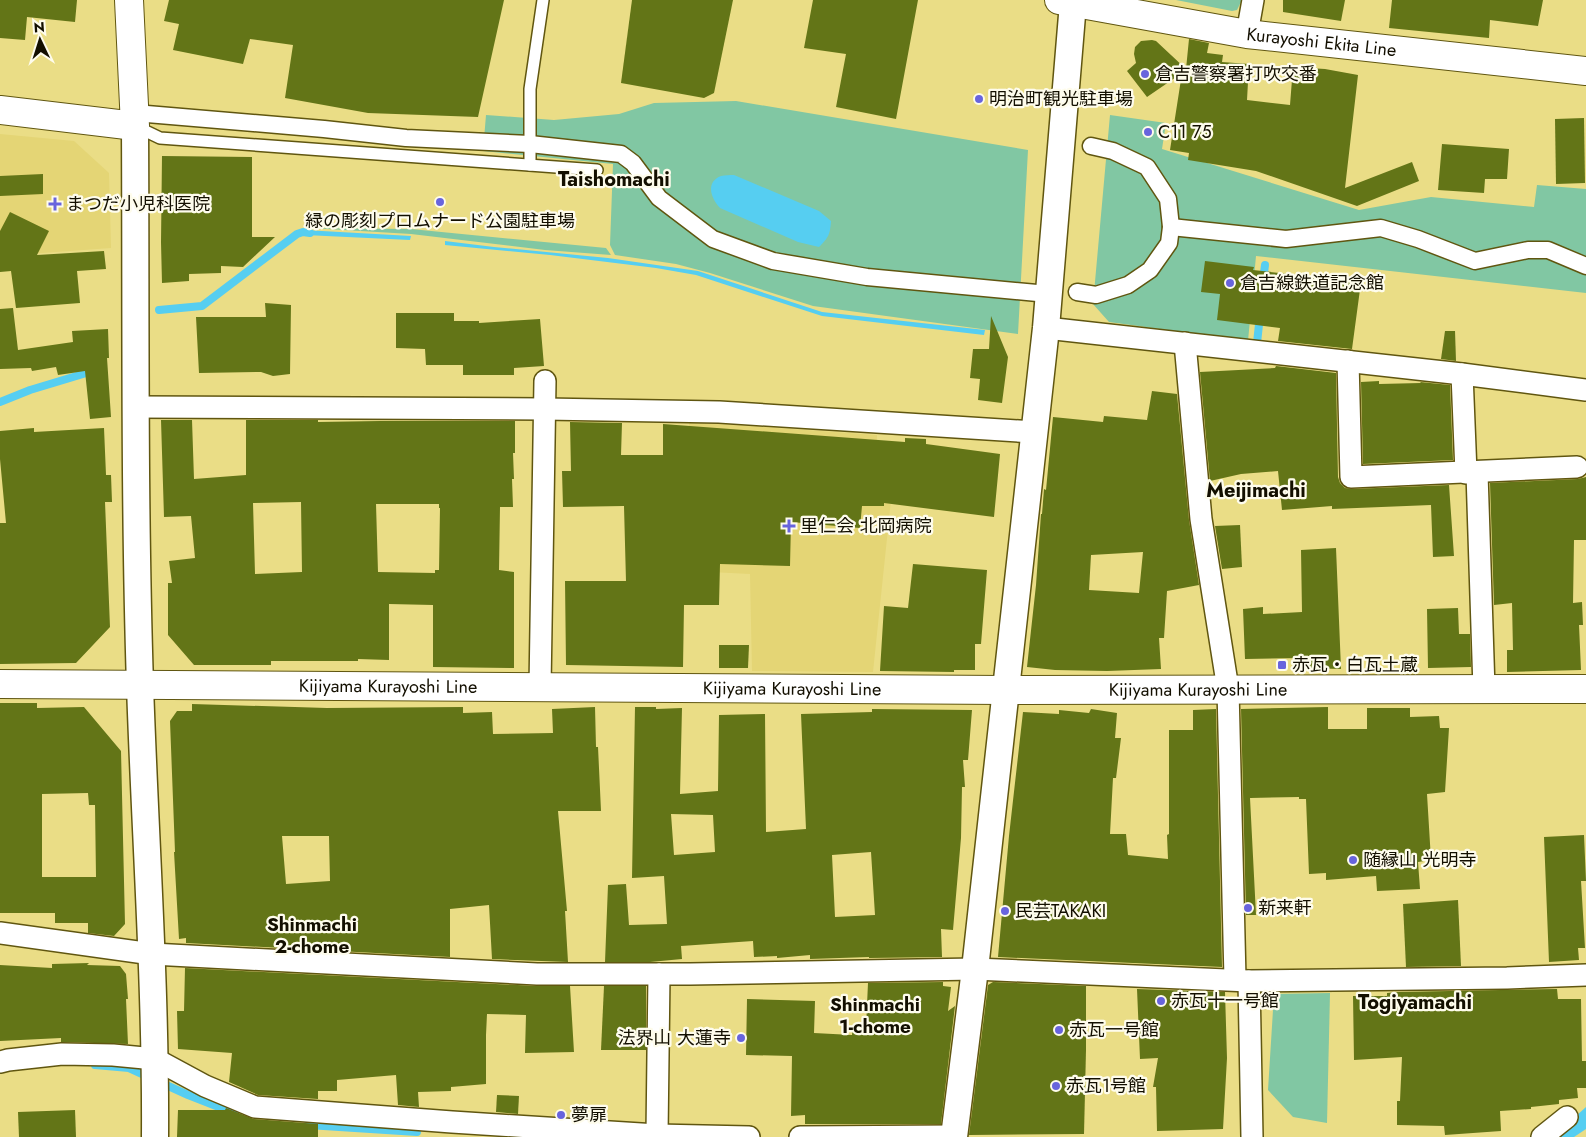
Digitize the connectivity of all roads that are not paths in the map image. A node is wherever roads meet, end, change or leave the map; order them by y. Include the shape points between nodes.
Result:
1 (129, 0) edge
2 (543, 0) edge
3 (1253, 0) edge
4 (1066, 1) edge
5 (1247, 34) junction
6 (1586, 70) edge
7 (0, 110) edge
8 (135, 120) junction
9 (530, 144) junction
10 (1091, 146) dead end
11 (530, 166) junction
12 (597, 170) dead end
13 (1171, 227) junction
14 (1586, 266) edge
15 (1077, 292) dead end
16 (1048, 294) junction
17 (1046, 328) junction
18 (1185, 343) junction
19 (1348, 361) junction
20 (1462, 374) junction
21 (545, 381) dead end
22 (1586, 390) edge
23 (136, 408) junction
24 (545, 410) junction
25 (1034, 432) junction
26 (1577, 468) dead end
27 (1471, 473) junction
28 (0, 684) edge
29 (140, 684) junction
30 (540, 687) junction
31 (1228, 689) junction
32 (1484, 689) junction
33 (1586, 689) edge
34 (1005, 690) junction
35 (0, 933) edge
36 (152, 954) junction
37 (975, 969) junction
38 (659, 974) junction
39 (1586, 975) edge
40 (1242, 980) junction
41 (155, 1059) junction
42 (0, 1062) edge
43 (1567, 1117) dead end
44 (1544, 1132) edge
45 (657, 1135) junction
46 (954, 1136) edge
47 (154, 1137) edge
48 (749, 1137) edge
49 (800, 1137) edge
50 (1252, 1137) edge

1 - 8 main road
2 - 9 lane via 530,89
3 - 5 street
4 - 5 main road, Kurayoshi Ekita Line
4 - 16 street
5 - 6 main road, Kurayoshi Ekita Line
7 - 8 main road
8 - 9 street
8 - 11 lane via 160,138
8 - 23 street
9 - 11 lane
9 - 16 street via 621,154 633,163 660,198 713,240 774,261 867,277
10 - 13 street via 1114,151 1147,167 1168,198
11 - 12 lane
13 - 14 street via 1286,239 1381,228 1475,261 1528,250 1548,250
13 - 15 street via 1169,243 1150,270 1128,285 1096,295
16 - 17 street
17 - 18 street
17 - 25 street
18 - 19 street
18 - 31 street via 1201,519
19 - 20 street
19 - 27 street via 1351,477
20 - 22 street
20 - 27 street
21 - 24 street
23 - 24 street
23 - 29 street
24 - 25 street via 719,412
24 - 30 street
25 - 34 street
26 - 27 street
27 - 32 street
28 - 29 main road, Kijiyama Kurayoshi Line
29 - 30 main road, Kijiyama Kurayoshi Line
29 - 36 street
30 - 34 main road, Kijiyama Kurayoshi Line
31 - 32 main road, Kijiyama Kurayoshi Line
31 - 34 main road, Kijiyama Kurayoshi Line
31 - 40 street
32 - 33 main road, Kijiyama Kurayoshi Line
34 - 37 street
35 - 36 street
36 - 38 street via 536,974
36 - 41 street
37 - 38 street
37 - 40 street
37 - 46 street
38 - 45 street
39 - 40 street
40 - 50 street
41 - 42 street via 62,1054
41 - 45 street via 205,1086 255,1107
41 - 47 street
43 - 44 street
45 - 48 street
46 - 49 street

